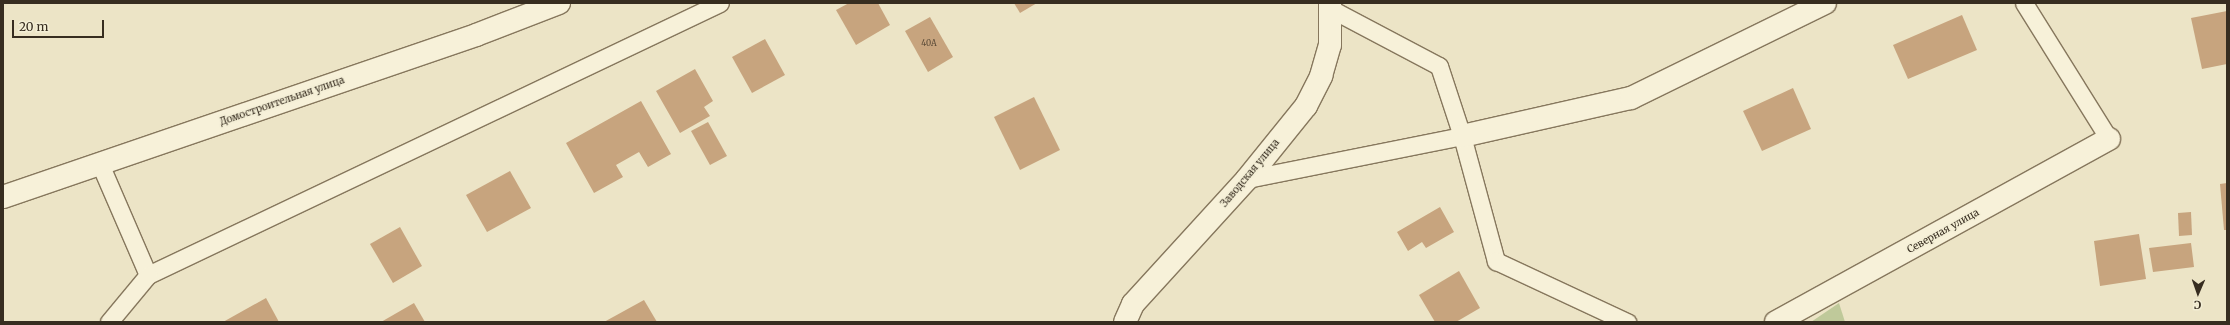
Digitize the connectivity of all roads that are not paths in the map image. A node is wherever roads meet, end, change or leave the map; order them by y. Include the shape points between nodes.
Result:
1 (559, 3) edge
2 (720, 3) edge
3 (1825, 3) edge
4 (2024, 3) edge
5 (1331, 6) edge
6 (1462, 136) junction
7 (2109, 139) joint
8 (100, 164) junction
9 (1247, 179) junction
10 (3, 197) edge
11 (148, 275) junction
12 (109, 322) edge
13 (1125, 322) edge
14 (1627, 322) edge
15 (1776, 322) edge

1 - 8 street, Домостроительная улица via 476,35
2 - 11 lane
3 - 6 street via 1631,98
4 - 7 lane
5 - 6 lane via 1439,66
5 - 9 street, Заводская улица via 1330,45 1321,76 1309,100
6 - 9 lane
6 - 14 lane via 1496,261
7 - 15 street, Северная улица
8 - 10 street, Домостроительная улица
8 - 11 lane
9 - 13 street, Заводская улица via 1133,304
11 - 12 lane

